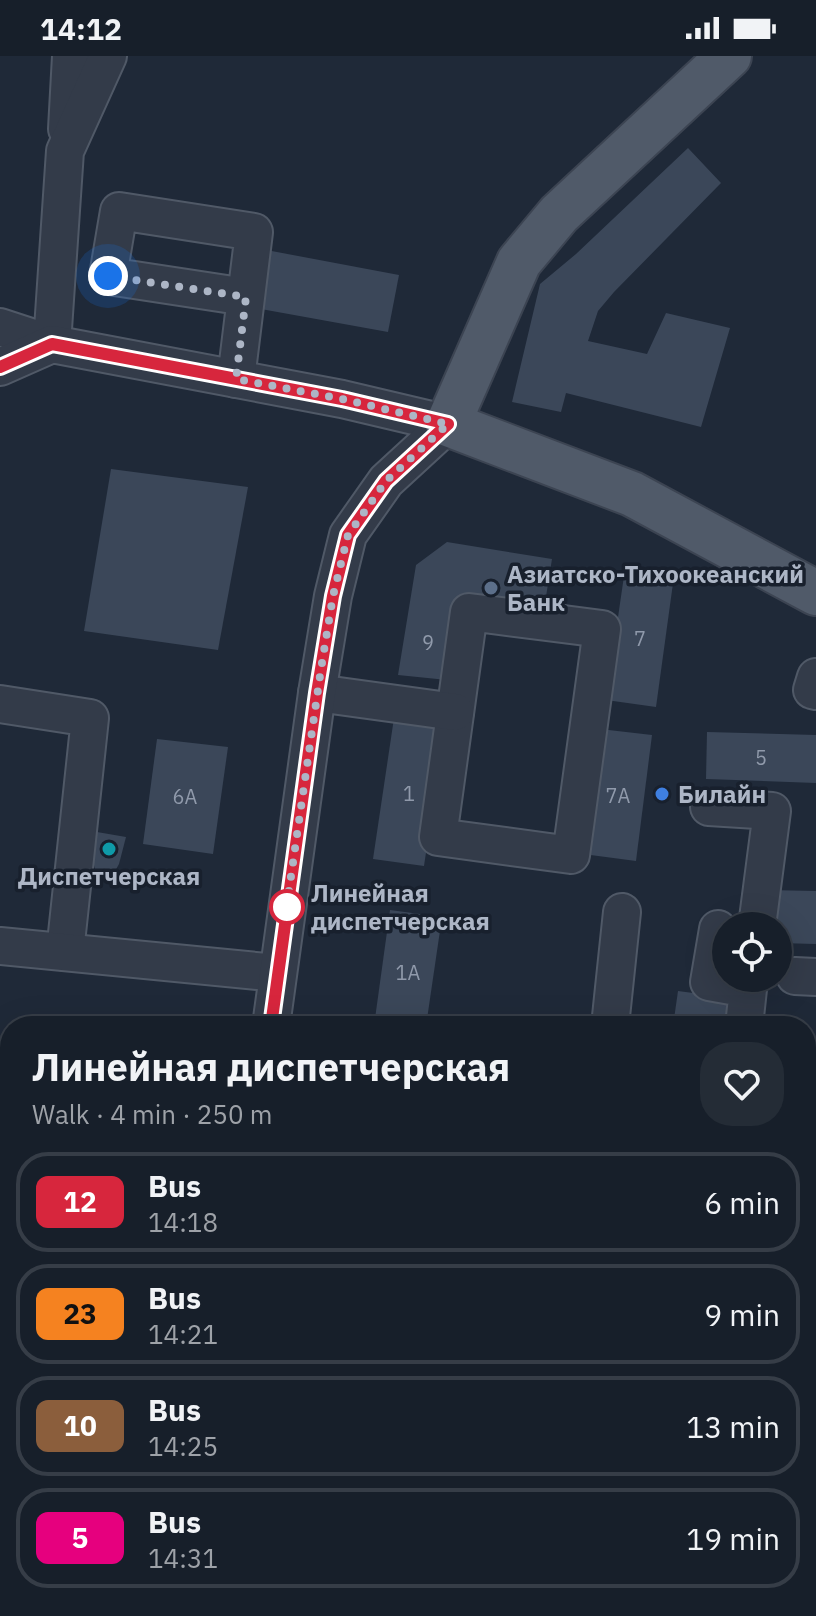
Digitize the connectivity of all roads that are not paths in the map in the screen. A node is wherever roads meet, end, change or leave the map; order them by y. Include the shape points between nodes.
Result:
1 (71, 56) edge
2 (108, 56) edge
3 (729, 56) edge
4 (65, 151) junction
5 (246, 297) dead end
6 (0, 327) edge
7 (52, 344) junction
8 (0, 367) edge
9 (236, 379) junction
10 (448, 424) junction
11 (816, 593) edge
12 (816, 677) edge
13 (816, 691) edge
14 (317, 693) junction
15 (0, 704) edge
16 (455, 712) junction
17 (709, 807) dead end
18 (622, 912) dead end
19 (759, 912) edge
20 (0, 946) edge
21 (65, 952) junction
22 (712, 964) edge
23 (277, 973) junction
24 (712, 982) edge
25 (748, 992) edge
26 (272, 1016) edge
27 (611, 1016) edge
28 (745, 1016) edge

1 - 4 street
2 - 4 street
3 - 10 main road via 559,214 519,262
4 - 7 street
5 - 9 street
6 - 7 street
7 - 8 street
7 - 9 street
9 - 10 street
10 - 11 main road via 632,494
10 - 14 street via 386,481 348,535
12 - 13 street
14 - 16 street
14 - 23 street
15 - 21 street via 90,718
16 - 16 street via 469,612 602,629 571,855 438,837
17 - 19 street via 772,811
18 - 27 street
20 - 21 street
21 - 23 street
22 - 24 street
23 - 26 street
25 - 28 street

